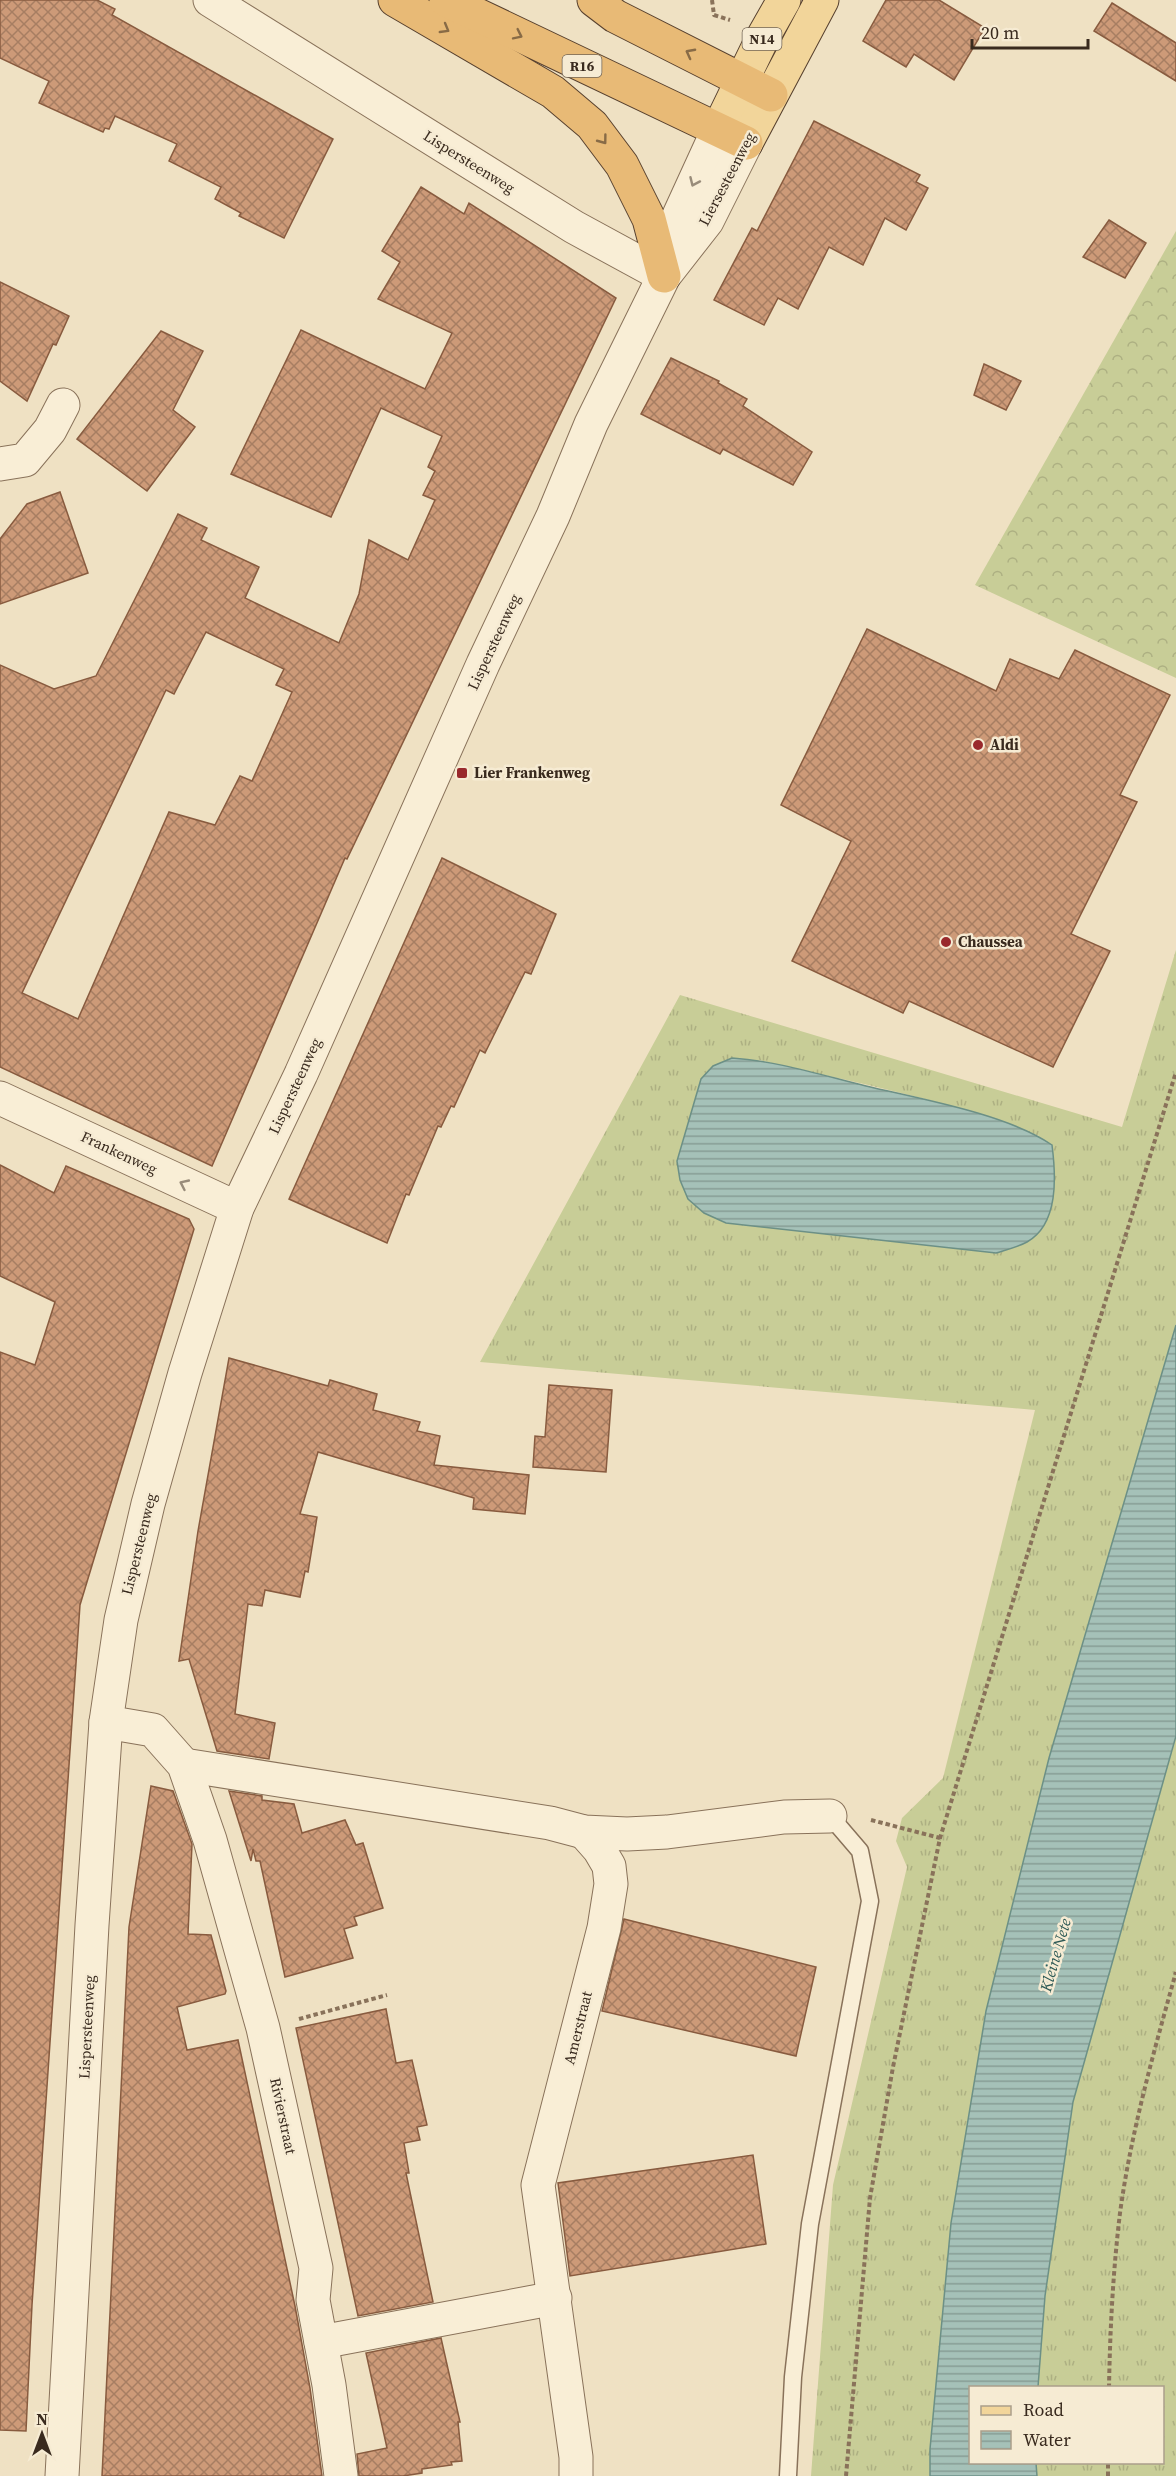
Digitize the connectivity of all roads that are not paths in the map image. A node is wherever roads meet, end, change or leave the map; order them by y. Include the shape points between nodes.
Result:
1 (210, 0) edge
2 (395, 0) edge
3 (446, 0) edge
4 (594, 0) edge
5 (784, 0) edge
6 (822, 0) edge
7 (742, 80) junction
8 (771, 96) junction
9 (732, 136) junction
10 (664, 276) junction
11 (63, 405) dead end
12 (0, 464) edge
13 (0, 1098) edge
14 (237, 1208) junction
15 (106, 1722) junction
16 (184, 1765) junction
17 (830, 1816) joint
18 (584, 1832) junction
19 (555, 2298) junction
20 (321, 2342) junction
21 (62, 2476) edge
22 (341, 2476) edge
23 (576, 2476) edge
24 (788, 2476) edge

1 - 10 street, Lispersteenweg via 574,226
2 -> 10 highway via 553,92 592,125 622,165 649,219
3 -> 9 highway, R16
7 -> 4 highway via 615,16
5 - 7 main road, Liersesteenweg / N14
6 - 8 main road, Liersesteenweg / N14
7 - 8 highway
7 - 9 main road, Liersesteenweg / N14
8 - 9 main road, Liersesteenweg / N14
9 - 10 street, Liersesteenweg via 670,235
10 - 14 street, Lispersteenweg via 591,424 553,516
11 - 12 street via 50,430 25,460
14 -> 13 street, Frankenweg
14 - 15 street, Lispersteenweg via 148,1504 121,1620
15 - 16 street, Rivierstraat via 153,1730
15 - 21 street, Lispersteenweg
16 - 18 street via 550,1823
16 - 20 street, Rivierstraat via 210,1840 263,2028 316,2268 313,2300
17 - 18 street via 784,1817 667,1832
17 - 24 lane via 860,1851 870,1901 810,2224 793,2377
18 - 19 street, Amerstraat via 609,1866 610,1884 604,1928 538,2185
19 - 20 street
19 - 23 street, Amerstraat
20 - 22 street, Rivierstraat

